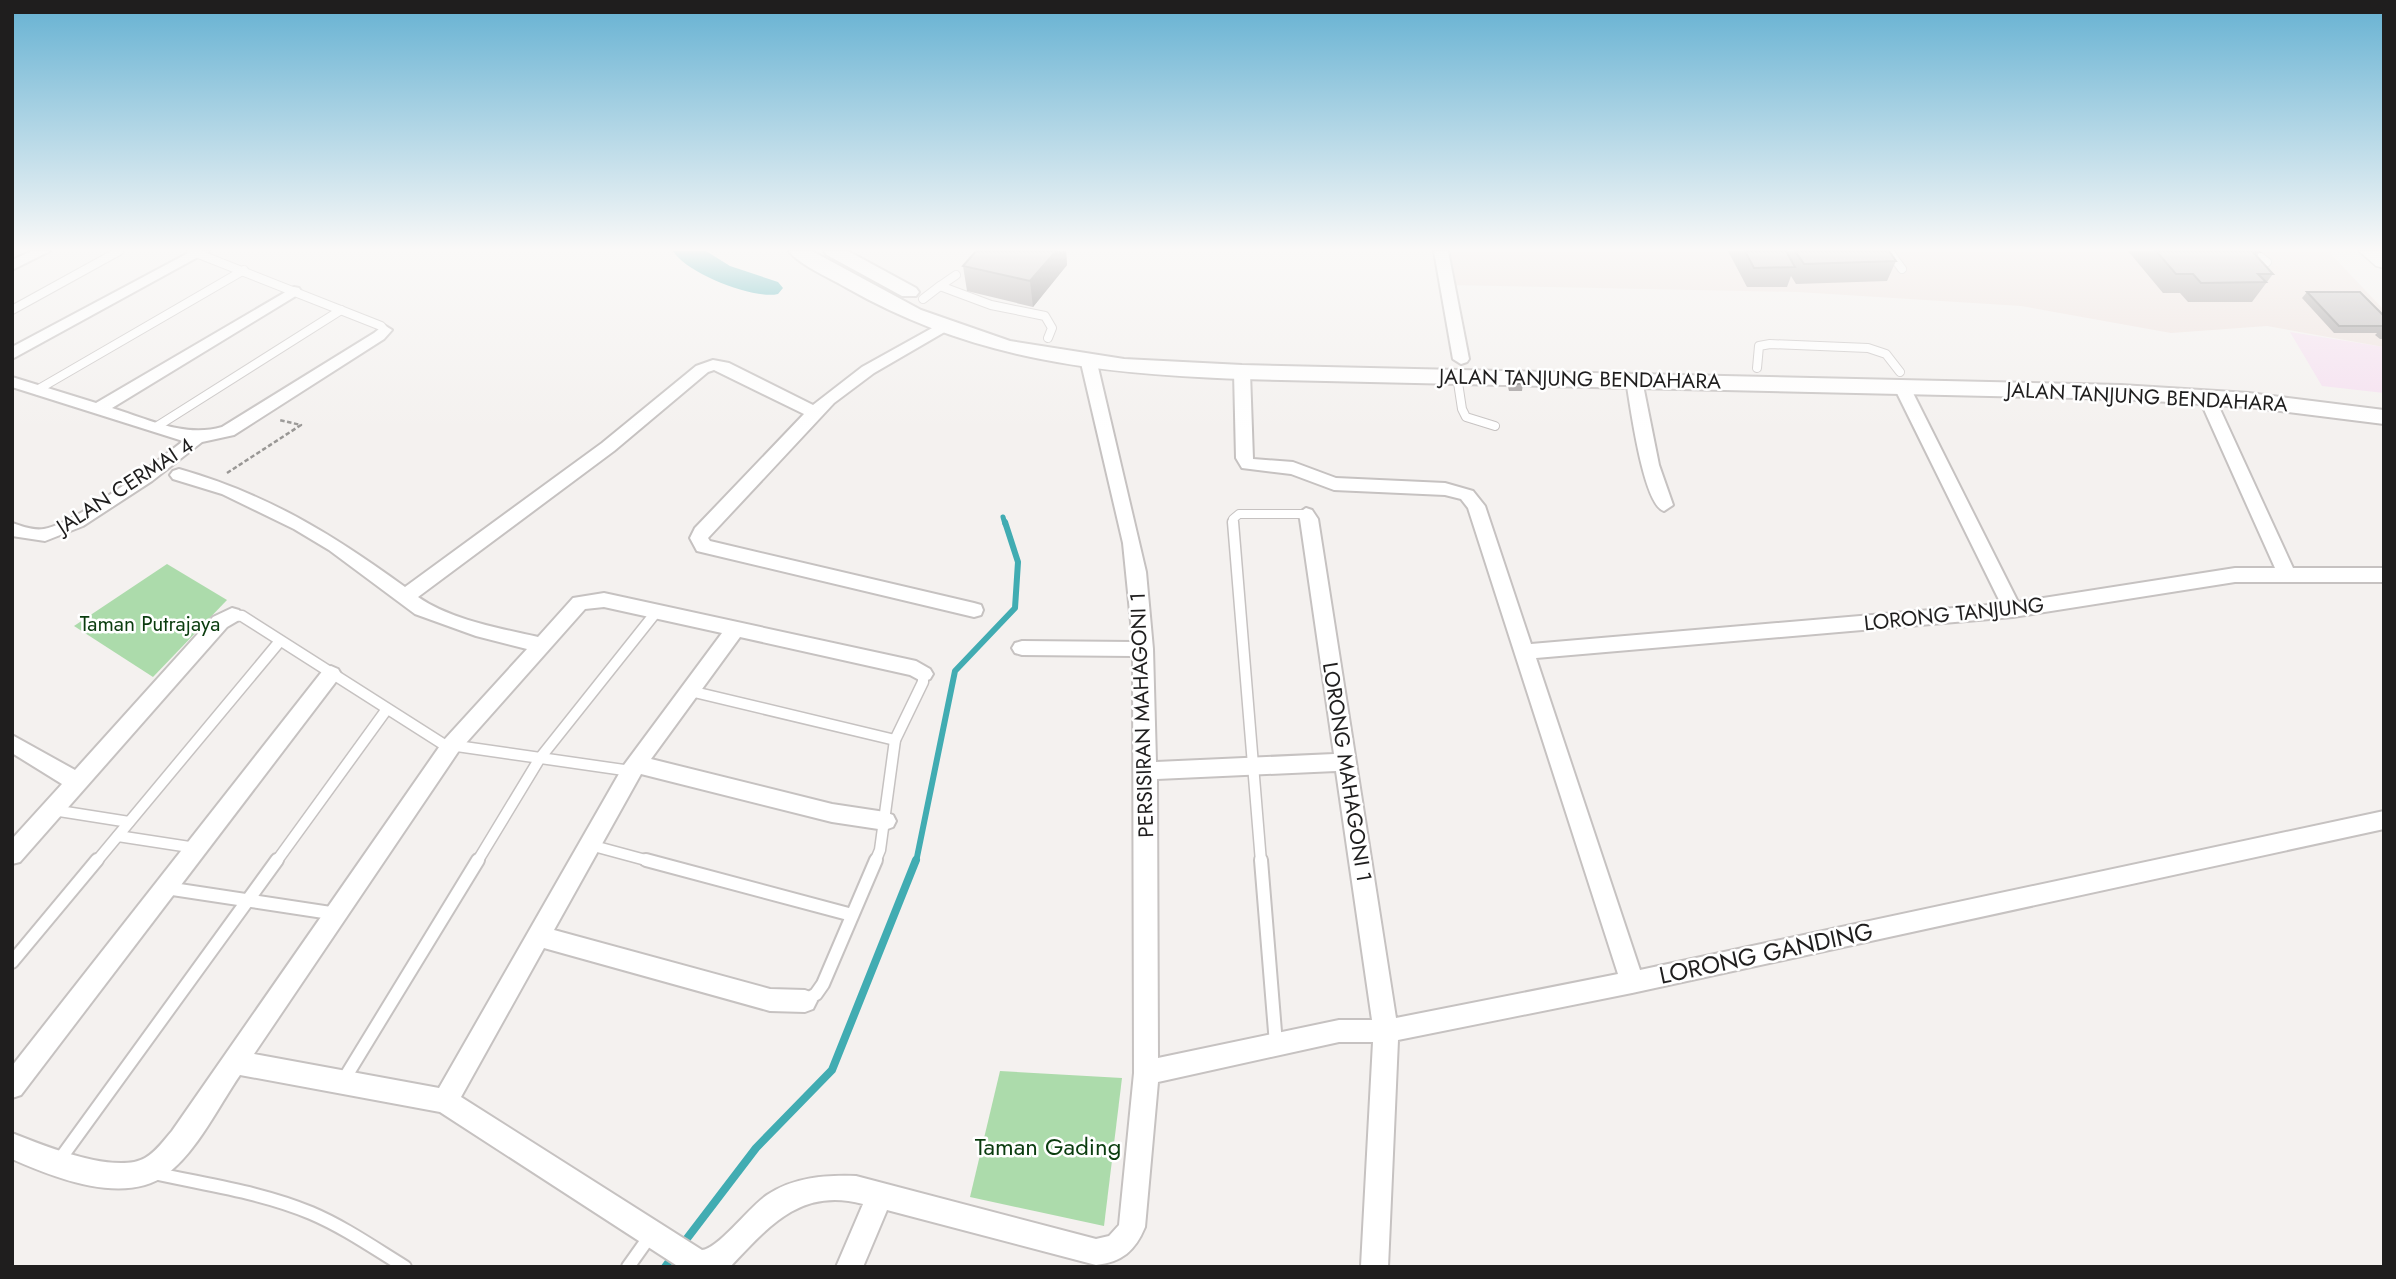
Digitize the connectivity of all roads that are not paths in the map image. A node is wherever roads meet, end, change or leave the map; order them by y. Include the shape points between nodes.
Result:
1 (90, 311) edge
2 (174, 311) edge
3 (261, 311) edge
4 (340, 311) edge
5 (343, 311) edge
6 (908, 311) edge
7 (965, 311) edge
8 (1450, 311) edge
9 (943, 327) junction
10 (384, 330) joint
11 (12, 354) edge
12 (1089, 363) junction
13 (1459, 368) junction
14 (1242, 372) junction
15 (1901, 379) junction
16 (1634, 380) junction
17 (12, 382) edge
18 (37, 390) junction
19 (2206, 396) junction
20 (2384, 402) edge
21 (99, 409) junction
22 (813, 412) junction
23 (2384, 417) edge
24 (1495, 426) dead end
25 (156, 427) junction
26 (197, 438) junction
27 (179, 475) dead end
28 (1664, 505) dead end
29 (1306, 514) joint
30 (12, 529) edge
31 (2287, 573) junction
32 (2384, 575) edge
33 (406, 596) junction
34 (974, 610) dead end
35 (2013, 610) junction
36 (657, 611) junction
37 (233, 615) joint
38 (736, 629) junction
39 (280, 641) junction
40 (540, 645) junction
41 (1021, 648) dead end
42 (1143, 649) junction
43 (1523, 652) junction
44 (331, 674) junction
45 (923, 674) joint
46 (690, 691) junction
47 (387, 709) junction
48 (895, 740) junction
49 (12, 743) edge
50 (451, 746) junction
51 (540, 758) junction
52 (1346, 762) junction
53 (1254, 766) junction
54 (634, 767) junction
55 (1146, 771) junction
56 (78, 782) junction
57 (52, 810) junction
58 (2384, 820) edge
59 (885, 821) junction
60 (129, 822) junction
61 (118, 836) junction
62 (589, 845) junction
63 (196, 848) junction
64 (12, 855) edge
65 (165, 888) junction
66 (247, 901) junction
67 (337, 914) junction
68 (852, 915) junction
69 (538, 936) junction
70 (12, 962) edge
71 (1632, 982) junction
72 (805, 1001) joint
73 (1386, 1031) junction
74 (1276, 1044) junction
75 (236, 1062) junction
76 (1146, 1073) junction
77 (343, 1082) junction
78 (12, 1086) edge
79 (445, 1101) junction
80 (12, 1146) edge
81 (58, 1162) junction
82 (146, 1172) junction
83 (880, 1196) junction
84 (658, 1239) junction
85 (1375, 1266) edge
86 (405, 1267) edge
87 (628, 1267) edge
88 (849, 1267) edge

1 - 11 street
2 - 18 lane
3 - 21 street
4 - 25 lane
5 - 10 lane, JALAN CERMAI 4
6 - 9 main road, JALAN TANJUNG BENDAHARA
7 - 13 main road, JALAN TANJUNG BENDAHARA via 993,325 1082,345
8 - 13 street
9 - 12 main road, JALAN TANJUNG BENDAHARA
9 - 22 street via 868,370
10 - 26 street, JALAN CERMAI 4 via 253,415 218,435
12 - 14 main road, JALAN TANJUNG BENDAHARA
12 - 42 street, PERSISIRAN MAHAGONI 1 via 1132,543
13 - 14 main road, JALAN TANJUNG BENDAHARA
13 - 15 main road, JALAN TANJUNG BENDAHARA via 1757,368
13 - 16 main road, JALAN TANJUNG BENDAHARA
13 - 24 lane via 1466,417
14 - 43 street via 1244,458 1248,464 1293,468 1334,484 1433,488 1467,495 1476,506
15 - 16 main road, JALAN TANJUNG BENDAHARA
15 - 19 main road, JALAN TANJUNG BENDAHARA
15 - 20 main road, JALAN TANJUNG BENDAHARA via 2225,384
15 - 35 street
16 - 28 street via 1650,465
17 - 18 street
18 - 21 street
19 - 23 main road, JALAN TANJUNG BENDAHARA
19 - 31 street
21 - 25 street
22 - 33 street via 723,366 702,369 608,447
22 - 34 street via 701,532 699,542
25 - 26 street
26 - 30 street, JALAN CERMAI 4 via 65,527 44,535
27 - 33 street via 210,484 300,525
29 - 52 street, LORONG MAHAGONI 1
29 - 53 lane via 1239,514 1233,519
31 - 32 street, LORONG TANJUNG
31 - 35 street, LORONG TANJUNG via 2235,575
33 - 40 street via 422,609 453,622
35 - 43 street, LORONG TANJUNG
36 - 38 street
36 - 40 street via 604,600 586,601
36 - 51 lane
37 - 39 lane
37 - 56 street via 220,622
38 - 45 street
38 - 46 street
39 - 44 lane
39 - 60 lane
40 - 50 street
41 - 42 street
42 - 55 street, PERSISIRAN MAHAGONI 1
43 - 71 street
44 - 47 lane
44 - 63 street
45 - 48 lane
46 - 48 lane
46 - 54 street
47 - 50 lane
47 - 66 lane
48 - 59 lane
49 - 56 street
50 - 51 lane
50 - 67 street
51 - 54 lane
51 - 77 lane
52 - 53 street
52 - 73 street, LORONG MAHAGONI 1
53 - 55 street
53 - 74 lane
54 - 59 street
54 - 62 street
55 - 76 street, PERSISIRAN MAHAGONI 1
56 - 57 street
57 - 60 lane
57 - 64 street
58 - 71 street, LORONG GANDING
59 - 68 lane via 880,850
60 - 61 lane
61 - 63 lane
61 - 70 lane
62 - 68 lane
62 - 69 street
63 - 65 street
65 - 66 lane
65 - 78 street
66 - 67 lane
66 - 81 lane
67 - 75 street
68 - 72 lane via 823,984
69 - 72 street via 770,1000
69 - 79 street
71 - 73 street, LORONG GANDING
73 - 74 street, LORONG GANDING via 1339,1031
73 - 85 street, LORONG MAHAGONI 1
74 - 76 street, LORONG GANDING
75 - 77 street
75 - 82 street via 166,1159
76 - 83 street, PERSISIRAN MAHAGONI 1 via 1132,1227 1114,1250 1096,1252
77 - 79 street
79 - 84 street
80 - 81 street
81 - 82 street via 116,1175
82 - 86 lane via 275,1200 311,1213
83 - 84 street via 838,1188 781,1198 713,1263 699,1264
83 - 88 street
84 - 87 lane

